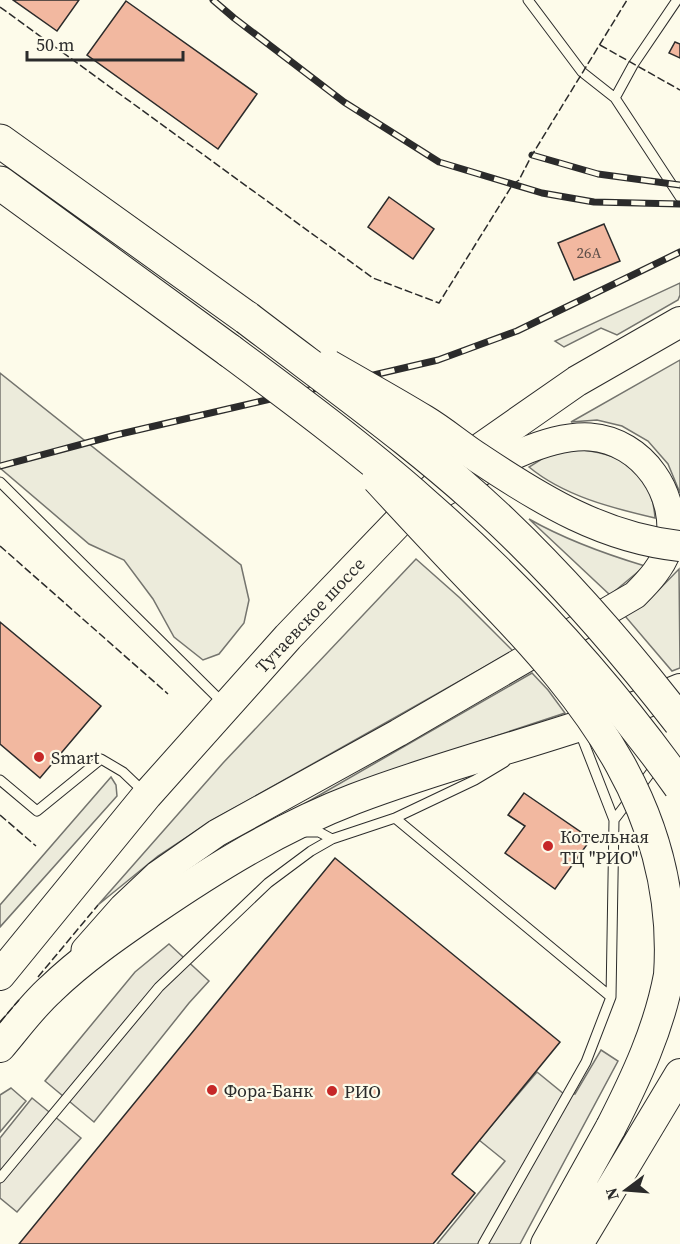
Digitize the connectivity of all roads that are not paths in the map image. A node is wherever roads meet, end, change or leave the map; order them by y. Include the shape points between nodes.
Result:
1 (528, 0) edge
2 (678, 0) edge
3 (615, 98) junction
4 (0, 141) edge
5 (0, 183) edge
6 (680, 197) edge
7 (247, 318) junction
8 (680, 322) edge
9 (322, 420) junction
10 (2, 486) edge
11 (405, 515) junction
12 (680, 546) edge
13 (680, 689) edge
14 (226, 706) junction
15 (680, 722) edge
16 (579, 728) junction
17 (545, 737) junction
18 (675, 775) edge
19 (0, 780) edge
20 (147, 795) junction
21 (395, 818) junction
22 (614, 820) junction
23 (278, 834) junction
24 (332, 839) junction
25 (0, 975) edge
26 (51, 989) junction
27 (611, 997) junction
28 (0, 1047) edge
29 (680, 1074) edge
30 (0, 1178) edge
31 (483, 1244) edge
32 (546, 1244) edge
33 (578, 1244) edge

1 - 3 lane via 582,72
2 - 3 lane via 633,64
3 - 6 lane
4 - 7 highway
5 - 9 highway, bridge
7 - 12 main road, bridge via 425,421 564,512 639,540
7 - 15 highway, bridge via 387,424 501,522 610,635
8 - 11 main road, Тутаевское шоссе via 577,381 468,456
9 - 18 highway, bridge via 423,503 533,608 600,682
9 - 32 main road, bridge via 547,658 608,734 632,772 658,830 670,882 673,926 669,975 657,1024 611,1127
10 - 14 lane
11 - 14 main road, Тутаевское шоссе
11 - 26 street via 475,475 534,448 589,437 632,450 651,466 671,506 673,528 661,564 635,595 187,852 123,907
13 - 16 main road
14 - 20 main road, Тутаевское шоссе
16 - 17 main road
16 - 22 lane
17 - 21 lane via 476,780
17 - 23 main road via 372,793
18 - 22 lane via 651,772
19 - 20 lane via 37,811 101,759 123,772
20 - 25 main road, Тутаевское шоссе
21 - 24 lane
21 - 27 lane
22 - 27 lane
23 - 24 lane via 319,832
23 - 26 main road via 144,917
24 - 30 lane via 268,883 159,987
26 - 28 main road
27 - 31 lane via 586,1062
29 - 33 main road

